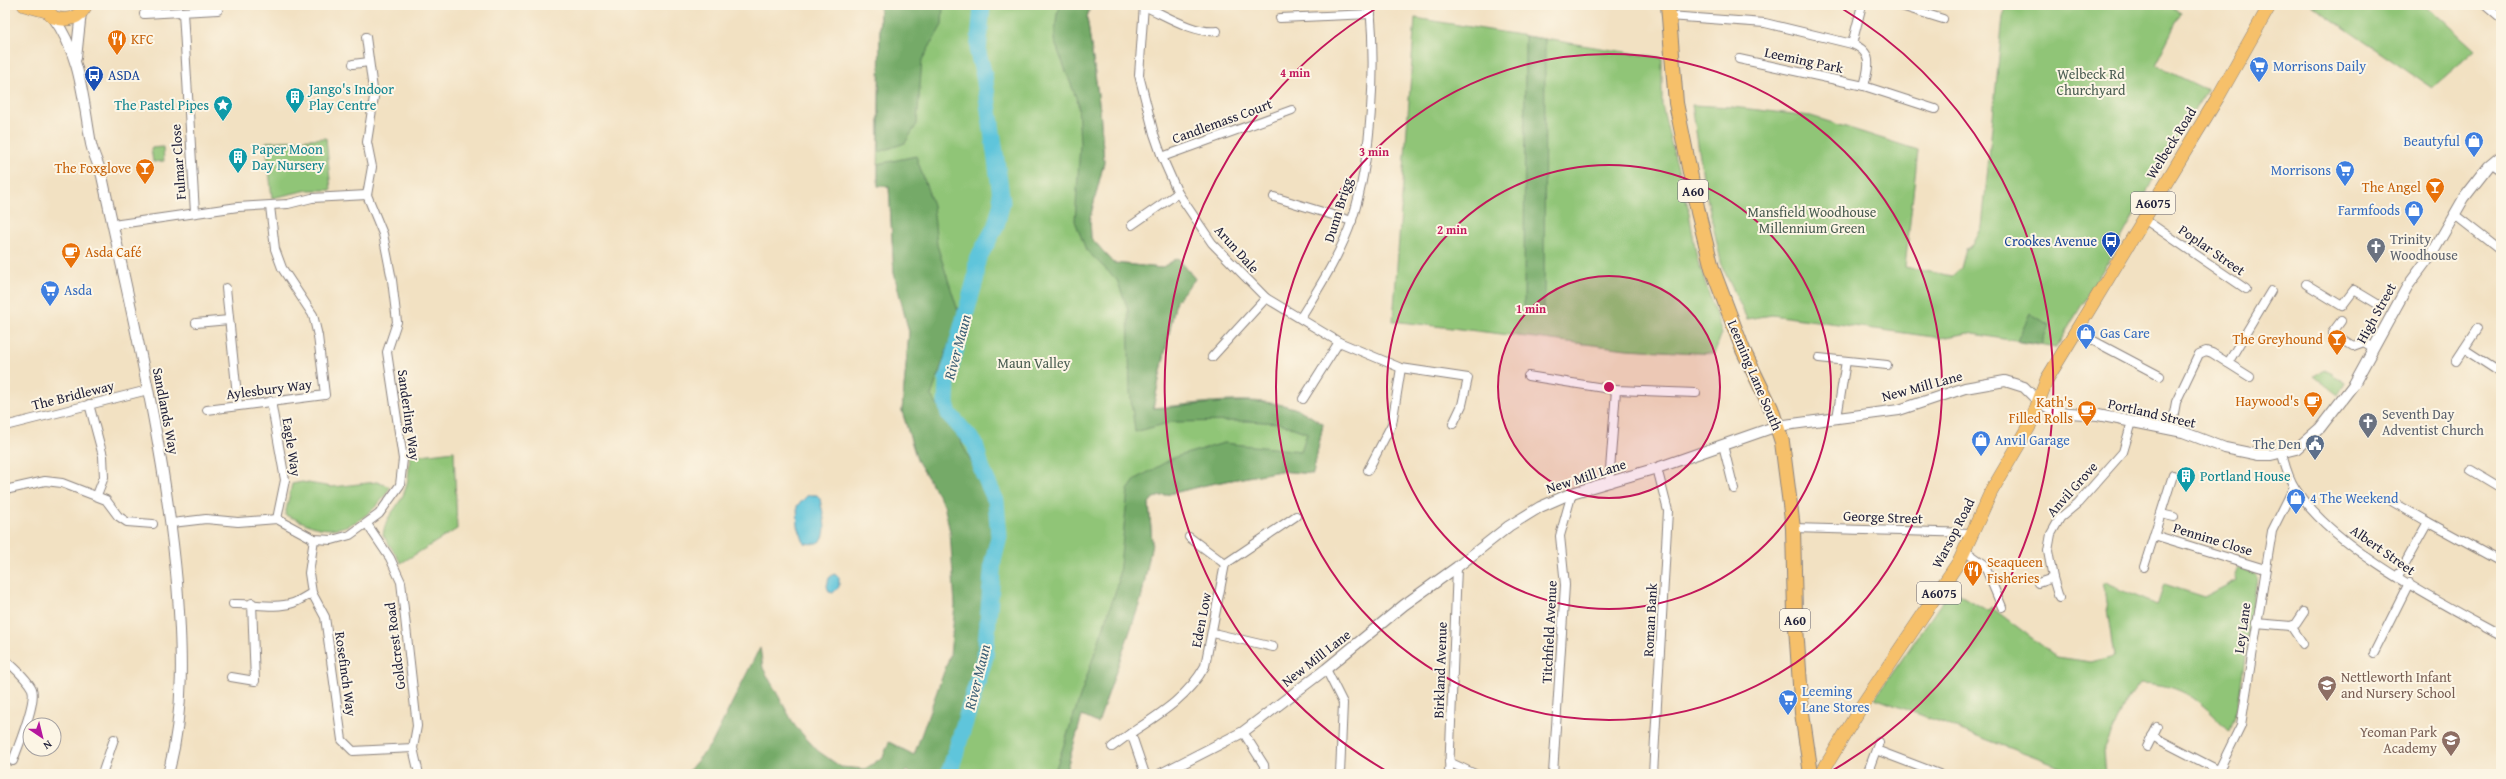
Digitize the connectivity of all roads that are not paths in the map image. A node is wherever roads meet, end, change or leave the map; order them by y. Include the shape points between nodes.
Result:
1 (24, 5) edge
2 (1144, 5) edge
3 (1370, 5) edge
4 (1862, 5) edge
5 (1898, 5) edge
6 (2270, 5) edge
7 (2486, 5) edge
8 (84, 9) edge
9 (218, 10) dead end
10 (47, 11) edge
11 (1668, 11) edge
12 (183, 12) junction
13 (144, 14) dead end
14 (1371, 14) junction
15 (1280, 18) dead end
16 (2501, 18) edge
17 (1943, 19) dead end
18 (1217, 31) dead end
19 (366, 37) dead end
20 (1852, 44) junction
21 (76, 58) junction
22 (1738, 59) dead end
23 (369, 62) junction
24 (353, 64) dead end
25 (1864, 86) junction
26 (1934, 109) dead end
27 (1292, 110) dead end
28 (2501, 156) edge
29 (1162, 158) junction
30 (2492, 164) junction
31 (2501, 170) edge
32 (1178, 193) junction
33 (367, 195) junction
34 (1274, 197) dead end
35 (270, 206) junction
36 (195, 213) junction
37 (2455, 214) junction
38 (2144, 219) junction
39 (1352, 221) junction
40 (113, 225) junction
41 (1132, 225) dead end
42 (2501, 251) edge
43 (2306, 284) dead end
44 (226, 288) dead end
45 (2246, 289) dead end
46 (2270, 291) dead end
47 (1266, 298) junction
48 (2379, 305) tunnel mouth
49 (1301, 317) junction
50 (230, 320) junction
51 (2341, 320) dead end
52 (196, 323) dead end
53 (2477, 329) dead end
54 (2075, 331) junction
55 (1339, 342) junction
56 (2372, 347) junction
57 (2464, 349) junction
58 (1212, 357) dead end
59 (1819, 358) dead end
60 (1846, 361) junction
61 (2456, 361) dead end
62 (2228, 363) junction
63 (1887, 365) dead end
64 (1401, 368) junction
65 (2501, 373) edge
66 (1528, 376) dead end
67 (2160, 376) dead end
68 (2250, 376) dead end
69 (148, 390) junction
70 (1616, 390) junction
71 (1696, 393) dead end
72 (1303, 399) dead end
73 (271, 401) junction
74 (2039, 402) junction
75 (89, 404) junction
76 (238, 405) junction
77 (207, 410) dead end
78 (1837, 418) junction
79 (2132, 422) junction
80 (1453, 424) dead end
81 (5, 426) edge
82 (1777, 426) junction
83 (2171, 430) junction
84 (1723, 445) junction
85 (2282, 454) junction
86 (1658, 468) junction
87 (1368, 470) dead end
88 (2471, 470) dead end
89 (2173, 475) dead end
90 (1609, 483) junction
91 (2294, 487) junction
92 (2501, 488) edge
93 (1734, 489) dead end
94 (5, 490) edge
95 (1572, 494) junction
96 (97, 495) junction
97 (2393, 502) dead end
98 (2161, 514) junction
99 (1296, 516) dead end
100 (2174, 517) dead end
101 (276, 519) junction
102 (2428, 522) junction
103 (172, 523) junction
104 (153, 524) dead end
105 (367, 524) junction
106 (1793, 528) junction
107 (1973, 533) junction
108 (2154, 534) junction
109 (1189, 537) dead end
110 (314, 539) junction
111 (1964, 550) junction
112 (2501, 562) edge
113 (1225, 564) junction
114 (1457, 567) junction
115 (2144, 567) dead end
116 (2264, 568) junction
117 (2398, 576) junction
118 (2052, 578) junction
119 (2038, 583) dead end
120 (2409, 583) junction
121 (312, 593) junction
122 (2059, 598) dead end
123 (252, 603) junction
124 (233, 604) dead end
125 (2002, 607) dead end
126 (2304, 612) dead end
127 (2256, 623) junction
128 (2291, 626) junction
129 (1213, 633) junction
130 (2501, 636) edge
131 (2303, 644) dead end
132 (1274, 647) dead end
133 (2374, 654) dead end
134 (5, 659) edge
135 (1326, 669) junction
136 (231, 676) dead end
137 (2157, 727) dead end
138 (1243, 732) junction
139 (1131, 733) junction
140 (2152, 736) junction
141 (114, 739) dead end
142 (1112, 747) dead end
143 (413, 748) junction
144 (2147, 748) dead end
145 (13, 761) dead end
146 (1449, 762) junction
147 (2218, 772) edge
148 (102, 774) edge
149 (168, 774) edge
150 (419, 774) edge
151 (1145, 774) edge
152 (1161, 774) edge
153 (1265, 774) edge
154 (1340, 774) edge
155 (1449, 774) edge
156 (1475, 774) edge
157 (1553, 774) edge
158 (1653, 774) edge
159 (1811, 774) edge
160 (1821, 774) edge
161 (1867, 774) edge
162 (1939, 774) edge

1 - 10 main road
2 - 18 street via 1196,29
2 - 29 street, Arun Dale via 1139,75
3 - 14 street, Dunn Brigg
4 - 20 street
5 - 17 street
6 - 38 main road, Welbeck Road / A6075
7 - 16 street
8 - 10 main road via 68,20
8 - 21 street
9 - 12 street
10 - 21 street via 61,28
11 - 20 street via 1765,23
11 - 82 highway, Leeming Lane South / A60 via 1676,103 1712,268 1743,350
12 - 13 street
12 - 36 street, Fulmar Close
14 - 15 street
14 - 39 street, Dunn Brigg via 1368,142
19 - 23 street
20 - 25 street, Leeming Park via 1862,48 1869,62
21 - 40 street, Sandlands Way via 91,131 91,144 102,176
22 - 25 street, Leeming Park
23 - 24 street
23 - 33 street via 374,97 367,142 372,167
25 - 26 street, Leeming Park
27 - 29 street, Candlemass Court
28 - 30 street, High Street
29 - 32 street, Arun Dale
30 - 31 street
30 - 37 street, High Street via 2464,198
32 - 41 street
32 - 47 street, Arun Dale via 1212,243
33 - 35 street via 312,198
33 - 105 street, Sanderling Way via 383,234 392,280 397,322 387,352 404,459 400,485 384,509
34 - 39 street
35 - 36 street
35 - 73 street, Aylesbury Way via 275,249 282,268 312,315 318,336 325,395
36 - 40 street
37 - 42 street
37 - 56 street, High Street via 2433,252 2389,311
38 - 45 street, Poplar Street
38 - 54 main road, Welbeck Road / A6075
39 - 49 street, Dunn Brigg via 1338,255
40 - 69 street, Sandlands Way
43 - 48 street via 2342,306 2354,290
44 - 50 street
46 - 62 street
47 - 49 street, Arun Dale
47 - 58 street
49 - 55 street, Arun Dale
50 - 52 street
50 - 76 street
51 - 56 street via 2332,334 2353,346 2364,342
53 - 57 street
54 - 67 street
54 - 74 main road, Welbeck Road / A6075 via 2047,380
55 - 64 street, Arun Dale
55 - 72 street
56 - 85 street, High Street via 2354,384 2320,428 2303,445
57 - 61 street
57 - 65 street
59 - 60 street
60 - 63 street
60 - 78 street
62 - 68 street
62 - 83 street via 2206,351 2195,359 2176,402
64 - 80 street, Arun Dale via 1468,378 1462,405
64 - 87 street via 1392,424
66 - 70 street
69 - 75 street, The Bridleway
69 - 103 street, Sandlands Way
70 - 71 street
70 - 90 street
73 - 76 street, Aylesbury Way
73 - 101 street, Eagle Way via 285,480
74 - 78 street, New Mill Lane via 2020,385 1998,382 1965,388 1899,410
74 - 79 street, Portland Street via 2056,412 2087,413
74 - 107 main road, Warsop Road / A6075 via 2029,428 2000,474
75 - 81 street, The Bridleway
75 - 96 street via 103,456 104,477
76 - 77 street, Aylesbury Way
78 - 82 street, New Mill Lane
79 - 83 street, Portland Street
79 - 118 street, Anvil Grove via 2123,452 2078,503 2060,518 2051,534 2048,551
82 - 84 street, New Mill Lane
82 - 106 highway, Leeming Lane South / A60 via 1786,466
83 - 85 street, Portland Street via 2232,450 2259,455
84 - 86 street, New Mill Lane
84 - 93 street via 1729,460
85 - 91 street, Albert Street
86 - 90 street, New Mill Lane
86 - 158 street, Roman Bank via 1668,511
88 - 92 street
89 - 98 street, Pennine Close
90 - 95 street, New Mill Lane
91 - 116 street, Ley Lane via 2272,531
91 - 117 street, Albert Street via 2311,510 2336,533
94 - 96 street via 45,481 62,483
95 - 114 street, New Mill Lane via 1540,507 1509,526
95 - 157 street, Titchfield Avenue via 1560,536 1565,585
96 - 104 street via 106,500 126,522
97 - 102 street
98 - 100 street
98 - 108 street, Pennine Close
99 - 113 street
101 - 103 street via 238,522 206,519
101 - 110 street, Sanderling Way
102 - 112 street
102 - 117 street
103 - 149 street, Sandlands Way via 181,664 180,710
105 - 110 street, Sanderling Way via 350,535 332,540
105 - 143 street, Goldcrest Road via 390,558 400,582 417,726
106 - 107 street, George Street
106 - 159 highway, Leeming Lane South / A60 via 1795,613 1802,713
107 - 111 main road, Warsop Road / A6075
108 - 115 street, Pennine Close
108 - 116 street, Pennine Close
109 - 113 street
110 - 121 street, Rosefinch Way via 309,573
111 - 125 street via 1984,564
111 - 160 main road, Warsop Road / A6075 via 1942,588 1861,706
113 - 129 street, Eden Low
114 - 135 street, New Mill Lane
114 - 146 street, Birkland Avenue
116 - 127 street, Ley Lane
117 - 120 street, Albert Street
118 - 119 street
118 - 122 street, Anvil Grove
120 - 130 street, Albert Street
120 - 133 street
121 - 123 street via 293,603 277,606
121 - 143 street, Rosefinch Way via 325,617 342,740 353,752
123 - 124 street
123 - 136 street via 255,681
126 - 128 street via 2296,624
127 - 128 street
127 - 147 street, Ley Lane via 2241,725
128 - 131 street
129 - 132 street
129 - 139 street, Eden Low via 1205,666 1187,693
134 - 145 street via 33,691 31,706
135 - 138 street, New Mill Lane
135 - 154 street via 1343,703
137 - 140 street
138 - 152 street, New Mill Lane
138 - 153 street via 1264,765
139 - 142 street, Eden Low
139 - 151 street
140 - 144 street
140 - 147 street
141 - 148 street
143 - 150 street, Goldcrest Road
146 - 155 street, Birkland Avenue
146 - 156 street
161 - 162 street via 1878,746

